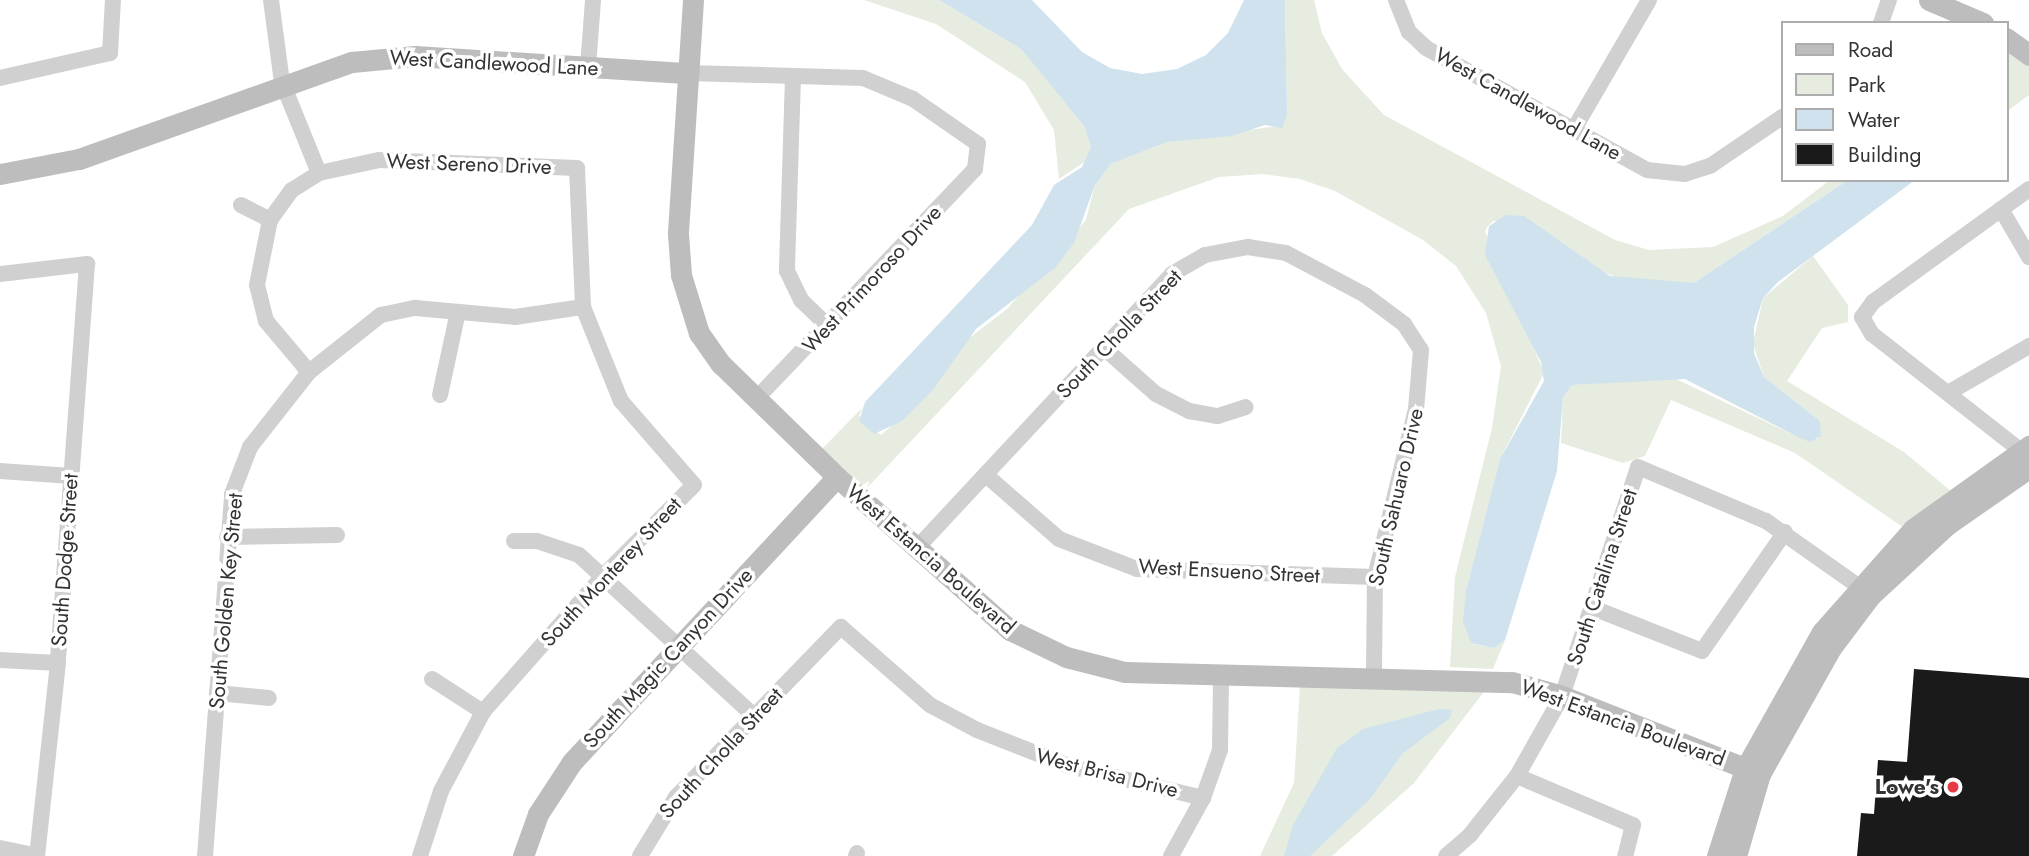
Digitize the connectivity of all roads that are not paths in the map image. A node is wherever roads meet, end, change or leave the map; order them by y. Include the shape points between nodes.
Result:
1 (113, 0) edge
2 (271, 0) edge
3 (593, 0) edge
4 (694, 0) edge
5 (1395, 0) edge
6 (1648, 0) edge
7 (1889, 0) edge
8 (1929, 0) edge
9 (1882, 21) edge
10 (1978, 21) edge
11 (2008, 39) edge
12 (2029, 55) edge
13 (588, 66) junction
14 (688, 74) junction
15 (793, 77) junction
16 (0, 78) edge
17 (282, 82) junction
18 (1780, 118) edge
19 (1574, 129) junction
20 (979, 154) joint
21 (578, 168) joint
22 (319, 173) junction
23 (0, 174) edge
24 (2029, 189) edge
25 (241, 205) dead end
26 (2001, 209) junction
27 (270, 220) junction
28 (2029, 257) edge
29 (0, 274) edge
30 (583, 307) junction
31 (458, 312) junction
32 (1404, 324) joint
33 (828, 326) junction
34 (2029, 346) edge
35 (1104, 348) junction
36 (309, 372) junction
37 (1948, 393) junction
38 (440, 395) dead end
39 (756, 399) junction
40 (1246, 407) dead end
41 (2027, 455) edge
42 (0, 471) edge
43 (986, 475) junction
44 (71, 476) junction
45 (837, 477) junction
46 (1785, 532) junction
47 (337, 536) dead end
48 (227, 537) junction
49 (514, 541) dead end
50 (915, 550) junction
51 (604, 575) junction
52 (1375, 577) junction
53 (1865, 591) junction
54 (1593, 608) junction
55 (841, 627) joint
56 (678, 648) junction
57 (0, 660) edge
58 (58, 663) junction
59 (1221, 676) junction
60 (1374, 676) junction
61 (432, 679) dead end
62 (217, 694) junction
63 (1562, 696) junction
64 (269, 698) dead end
65 (483, 712) junction
66 (754, 716) junction
67 (1753, 771) junction
68 (1517, 776) junction
69 (1203, 798) junction
70 (0, 848) edge
71 (37, 856) edge
72 (205, 856) edge
73 (420, 856) edge
74 (523, 856) edge
75 (640, 856) edge
76 (1171, 856) edge
77 (1446, 856) edge
78 (1625, 856) edge
79 (1717, 856) edge
80 (1736, 856) edge

1 - 16 street via 110,53
2 - 17 street
3 - 13 street
4 - 14 street, West Estancia Boulevard
5 - 19 street, West Candlewood Lane via 1409,32 1426,48
6 - 19 street
7 - 9 street
8 - 10 street
11 - 12 street
13 - 14 street, West Candlewood Lane
13 - 17 street, West Candlewood Lane via 390,57 329,66
14 - 15 street, West Candlewood Lane
14 - 39 street, West Estancia Boulevard via 678,234 681,275 699,333 721,365
15 - 20 street, West Candlewood Lane via 863,78 892,87 967,134
15 - 33 street via 787,271 801,300
17 - 22 street
17 - 23 street, West Candlewood Lane via 79,159
18 - 19 street, West Candlewood Lane via 1710,166 1685,174 1647,170
20 - 33 street, West Primoroso Drive via 975,169
21 - 22 street, West Sereno Drive via 430,158 379,160
21 - 30 street, South Monterey Street
22 - 27 street via 292,190
24 - 26 street
25 - 27 street
26 - 28 street
26 - 37 street via 1872,302 1862,317 1872,334
27 - 36 street via 257,285 265,321
29 - 44 street, South Dodge Street via 87,264
30 - 31 street via 515,317
30 - 51 street, South Monterey Street via 621,401 694,485
31 - 36 street via 415,308 381,315
31 - 38 street
32 - 35 street, South Cholla Street via 1336,276 1286,253 1248,247 1205,255 1172,274
32 - 52 street, South Sahuaro Drive via 1421,350 1422,379
33 - 39 street, West Primoroso Drive
34 - 37 street
35 - 40 street via 1156,394 1189,411 1218,416
35 - 43 street, South Cholla Street
36 - 48 street, South Golden Key Street via 250,447 232,494
37 - 41 street
39 - 45 street, West Estancia Boulevard
41 - 53 street via 1923,521
42 - 44 street
43 - 50 street, South Cholla Street
43 - 52 street, West Ensueno Street via 1059,540 1137,569
44 - 58 street, South Dodge Street
45 - 50 street, West Estancia Boulevard
45 - 56 street, South Magic Canyon Drive
46 - 53 street
46 - 54 street via 1702,651
46 - 54 street, South Catalina Street via 1741,508 1638,467
47 - 48 street
48 - 62 street, South Golden Key Street
49 - 51 street via 537,541 579,555
50 - 59 street, West Estancia Boulevard via 985,612 1035,645 1125,671
51 - 56 street
51 - 65 street, South Monterey Street
52 - 60 street, South Sahuaro Drive
53 - 67 street
54 - 63 street, South Catalina Street
55 - 66 street, South Cholla Street
55 - 69 street, West Brisa Drive via 930,705 976,730 1069,766
56 - 66 street
56 - 74 street, South Magic Canyon Drive via 554,785
57 - 58 street
58 - 71 street, South Dodge Street
59 - 60 street, West Estancia Boulevard
59 - 69 street via 1220,751
60 - 63 street, West Estancia Boulevard via 1479,678
61 - 65 street
62 - 64 street
62 - 72 street, South Golden Key Street
63 - 67 street, West Estancia Boulevard
63 - 68 street, South Catalina Street
65 - 73 street, South Monterey Street via 441,791
66 - 75 street, South Cholla Street via 676,797
67 - 79 street
67 - 80 street
68 - 77 street, South Catalina Street via 1470,835
68 - 78 street via 1633,825
69 - 76 street
70 - 71 street

